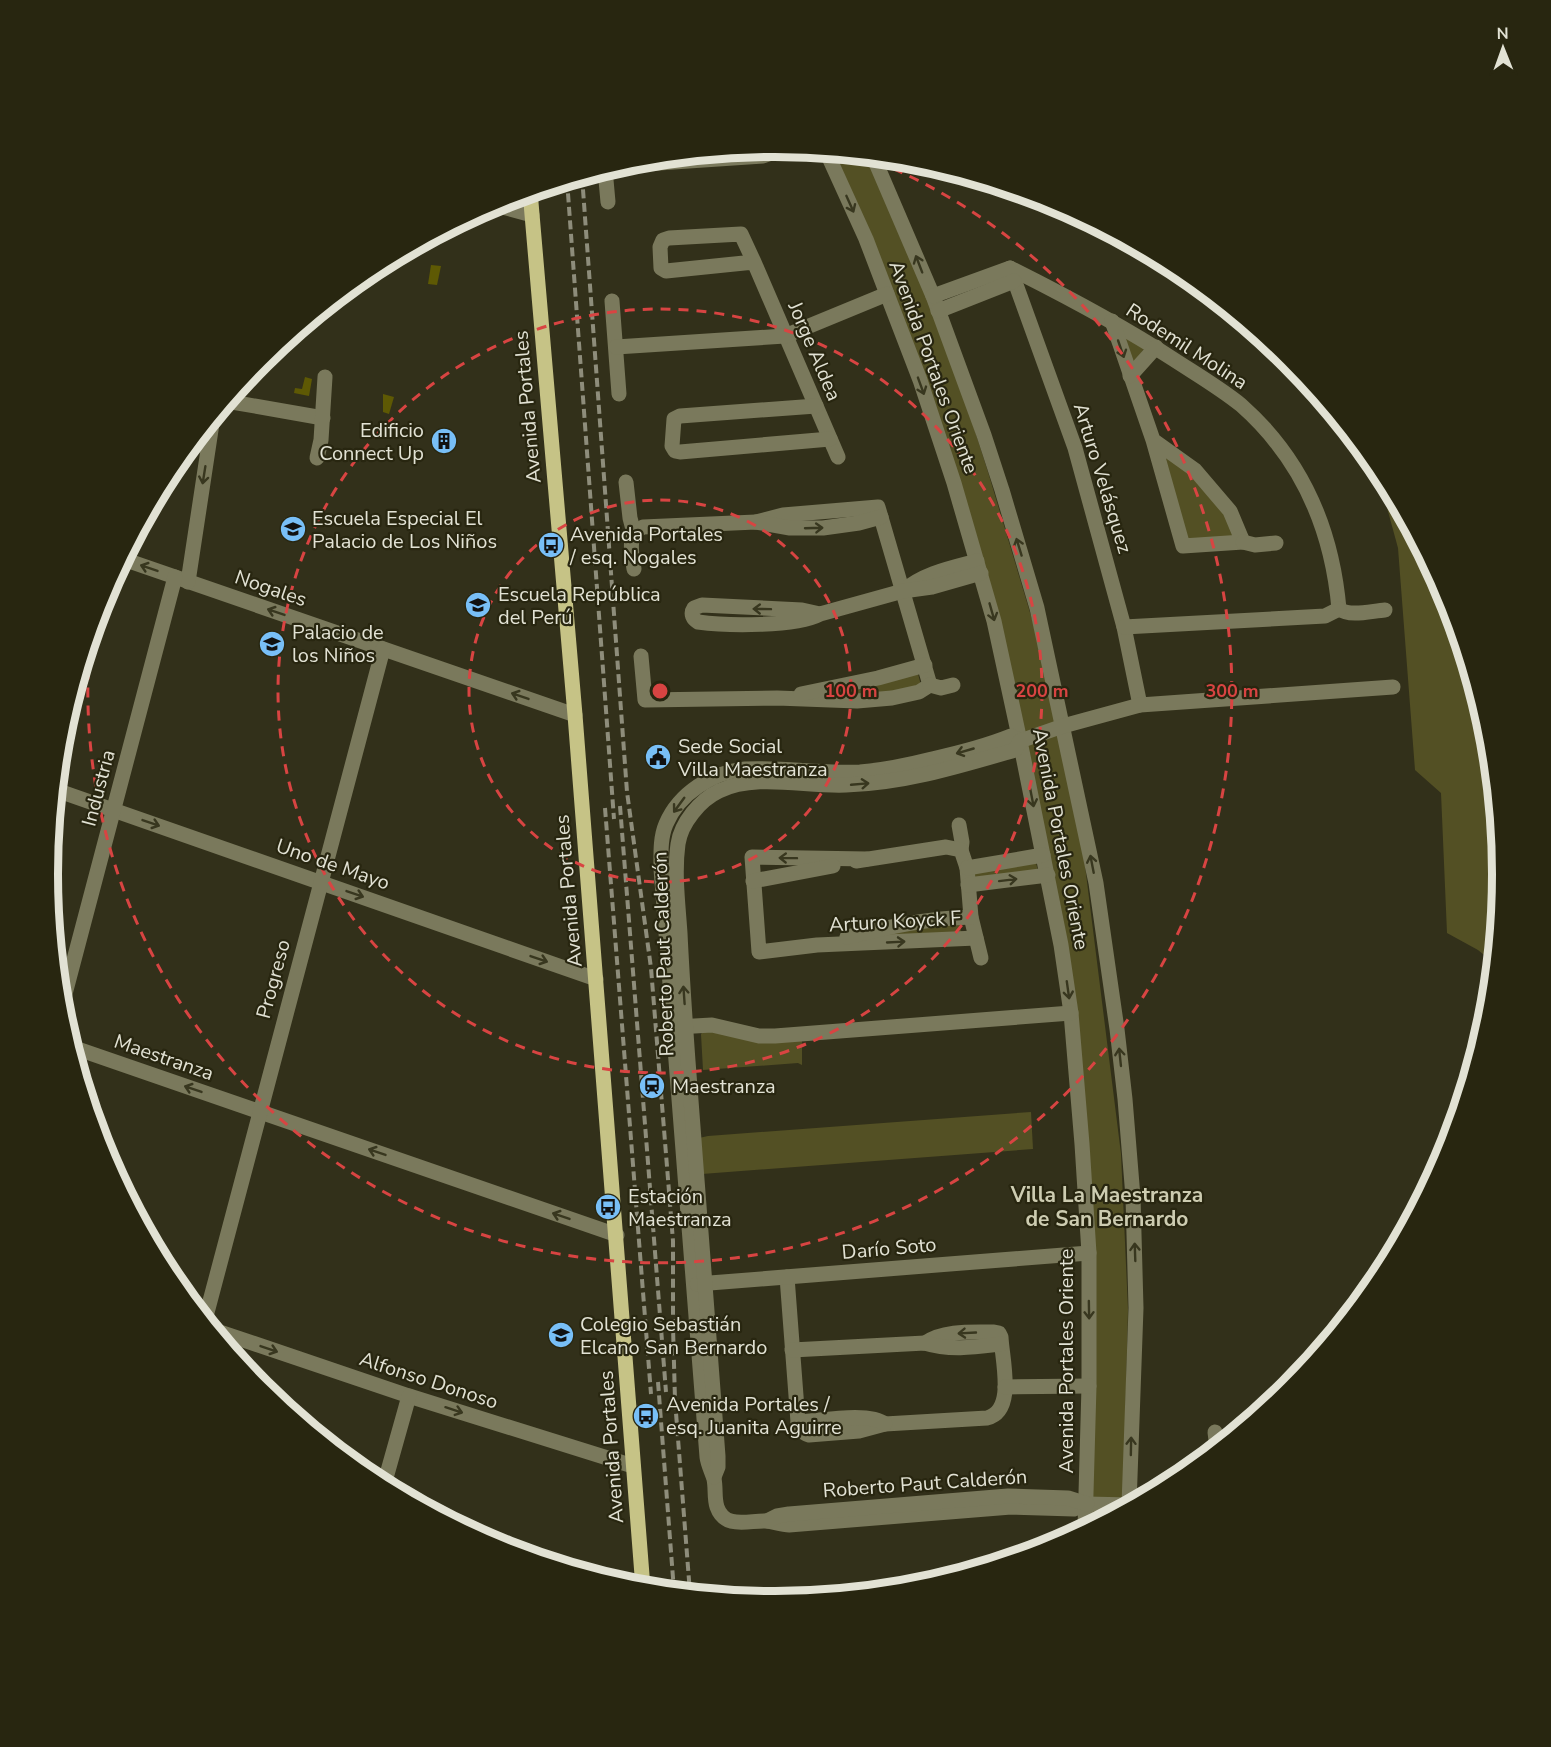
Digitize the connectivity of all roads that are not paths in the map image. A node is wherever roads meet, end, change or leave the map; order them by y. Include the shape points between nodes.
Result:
1 (830, 159) edge
2 (876, 164) edge
3 (606, 177) edge
4 (531, 200) edge
5 (608, 202) dead end
6 (508, 208) edge
7 (532, 215) junction
8 (754, 262) junction
9 (1012, 275) junction
10 (887, 294) junction
11 (612, 301) dead end
12 (936, 304) junction
13 (1112, 321) junction
14 (785, 336) junction
15 (616, 347) junction
16 (1156, 347) junction
17 (1130, 376) junction
18 (325, 377) dead end
19 (619, 394) dead end
20 (235, 403) edge
21 (816, 406) junction
22 (323, 418) junction
23 (208, 436) edge
24 (830, 439) junction
25 (1153, 440) junction
26 (838, 457) dead end
27 (317, 458) dead end
28 (626, 482) dead end
29 (634, 533) junction
30 (1243, 542) junction
31 (1276, 543) dead end
32 (130, 561) edge
33 (979, 567) junction
34 (634, 569) dead end
35 (182, 579) junction
36 (903, 591) junction
37 (1339, 609) junction
38 (1385, 610) dead end
39 (820, 614) junction
40 (1124, 627) junction
41 (383, 649) junction
42 (641, 656) dead end
43 (925, 665) junction
44 (930, 685) junction
45 (953, 685) dead end
46 (1393, 687) dead end
47 (777, 698) junction
48 (1140, 705) junction
49 (575, 715) junction
50 (1063, 726) junction
51 (1020, 741) junction
52 (64, 793) edge
53 (114, 810) junction
54 (959, 825) dead end
55 (953, 848) junction
56 (1044, 855) junction
57 (867, 859) junction
58 (967, 868) junction
59 (1048, 875) junction
60 (321, 882) junction
61 (753, 882) junction
62 (968, 885) junction
63 (971, 917) junction
64 (976, 938) junction
65 (817, 945) junction
66 (981, 958) dead end
67 (596, 979) junction
68 (68, 985) edge
69 (1071, 1013) junction
70 (680, 1027) junction
71 (81, 1050) edge
72 (260, 1112) junction
73 (617, 1235) junction
74 (1089, 1253) junction
75 (787, 1277) junction
76 (699, 1284) junction
77 (207, 1311) edge
78 (227, 1334) edge
79 (792, 1350) junction
80 (1089, 1386) junction
81 (1005, 1387) junction
82 (409, 1396) junction
83 (633, 1466) junction
84 (387, 1476) edge
85 (1130, 1496) edge
86 (1087, 1504) junction
87 (1115, 1505) edge
88 (1086, 1520) edge
89 (642, 1578) edge

1 -> 10 street, Avenida Portales Oriente
12 -> 2 street, Avenida Portales Oriente
3 - 5 street
4 - 7 main road, Avenida Portales
6 - 7 street
7 - 49 main road, Avenida Portales
8 - 8 street, Jorge Aldea via 741,234 669,237 660,247 661,268 666,271
8 - 14 street, Jorge Aldea
9 - 12 street
9 - 13 street, Rodemil Molina via 1076,301
9 - 40 street, Arturo Velásquez via 1075,448
10 - 14 street
10 -> 33 street, Avenida Portales Oriente via 939,436
11 - 15 street
50 -> 12 street, Avenida Portales Oriente via 1037,608 984,435
13 - 16 street, Rodemil Molina
13 -> 17 street
14 - 15 street
14 - 21 street, Jorge Aldea
15 - 19 street
16 - 17 street
16 - 37 street, Rodemil Molina via 1240,405 1284,452 1323,527 1334,567
17 - 25 street
18 - 22 street
20 - 22 street
21 - 24 street, Jorge Aldea
21 - 24 street via 680,416 674,419 672,446 680,452
22 - 27 street
23 -> 35 street, Industria
24 - 26 street, Jorge Aldea
25 - 30 street via 1195,470 1230,511
25 - 30 street via 1183,546
28 - 29 street
29 - 34 street
29 - 36 street via 643,526 756,522 823,528 860,523 880,512
30 - 31 street
35 -> 32 street, Nogales
33 - 36 street via 928,575
33 -> 51 street, Avenida Portales Oriente
41 -> 35 street, Nogales
35 - 53 street, Industria
36 - 39 street
36 - 43 street
37 - 38 street via 1350,613
37 - 40 street via 1325,616
39 -> 39 street via 702,605 694,608 692,614 698,622 725,625 795,621
40 - 48 street, Arturo Velásquez
49 -> 41 street, Nogales
41 - 60 street, Progreso
42 - 47 street via 645,700
43 - 44 street
43 - 47 street
44 - 45 street
44 - 47 street via 919,692 874,700
46 - 48 street, Roberto Paut Calderón
48 - 50 street, Roberto Paut Calderón
49 - 67 main road, Avenida Portales
50 - 51 street, Roberto Paut Calderón
85 -> 50 street, Avenida Portales Oriente via 1136,1308 1130,1150 1096,883
51 -> 56 street, Avenida Portales Oriente
51 - 70 street, Roberto Paut Calderón via 1011,736 951,754 859,772 745,770 721,774 682,799 666,823 661,853
52 - 53 street, Uno de Mayo
53 -> 60 street, Uno de Mayo
53 - 68 street, Industria
54 - 55 street via 962,842
55 - 57 street
55 - 58 street
56 - 58 street
56 - 59 street, Avenida Portales Oriente
57 - 61 street
57 -> 61 street via 752,857
58 - 62 street
62 -> 59 street
59 -> 69 street, Avenida Portales Oriente
60 -> 67 street, Uno de Mayo
60 - 72 street, Progreso
61 - 65 street, Arturo Koyck F via 759,952
62 - 63 street
63 - 64 street
63 - 65 street, Arturo Koyck F via 886,927
65 -> 64 street, Arturo Koyck F
64 - 66 street
67 - 73 main road, Avenida Portales
69 - 70 street via 775,1036 712,1025
69 - 74 street, Avenida Portales Oriente
70 - 76 street, Roberto Paut Calderón
72 -> 71 street, Maestranza
73 -> 72 street, Maestranza
72 - 77 street, Progreso
73 - 83 main road, Avenida Portales
74 - 75 street, Darío Soto
74 -> 80 street, Avenida Portales Oriente
75 - 76 street, Darío Soto
75 - 79 street
76 - 86 street, Roberto Paut Calderón via 707,1457 714,1478 716,1505 723,1516 740,1523 767,1521 789,1526 1011,1507 1074,1509
78 -> 82 street, Alfonso Donoso
79 - 81 street via 925,1342 948,1334 994,1332 999,1333
79 - 81 street via 798,1422 809,1435 858,1431 885,1424 992,1417 1002,1408
80 - 81 street
80 - 86 street, Avenida Portales Oriente
82 -> 83 street, Alfonso Donoso
82 - 84 street
83 - 89 main road, Avenida Portales
86 - 87 street, Roberto Paut Calderón
86 - 88 street, Avenida Portales Oriente

